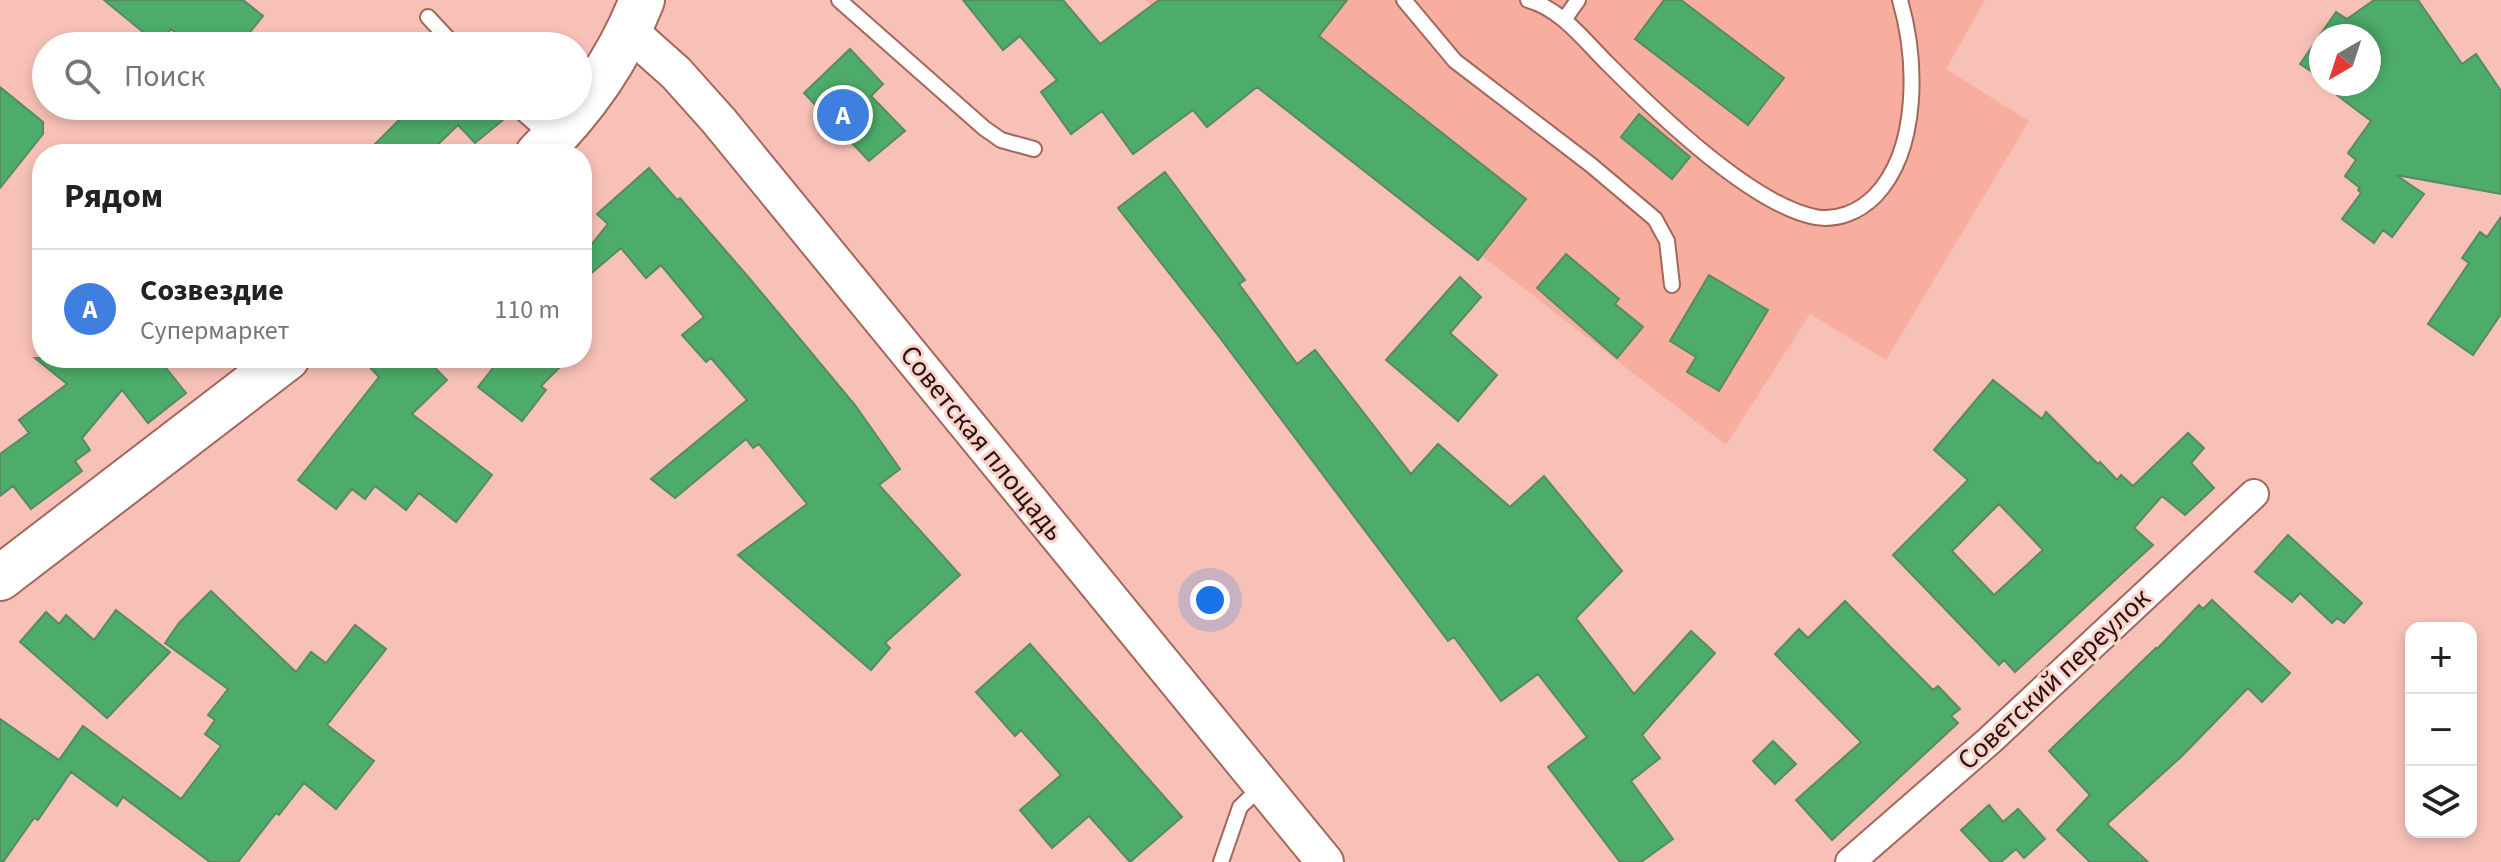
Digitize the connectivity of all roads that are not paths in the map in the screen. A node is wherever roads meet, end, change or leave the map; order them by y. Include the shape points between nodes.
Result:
1 (839, 0) edge
2 (1404, 0) edge
3 (1528, 0) edge
4 (1578, 0) edge
5 (1900, 0) edge
6 (636, 16) edge
7 (428, 17) dead end
8 (1564, 20) junction
9 (442, 32) edge
10 (592, 94) edge
11 (525, 120) edge
12 (569, 120) edge
13 (543, 144) edge
14 (548, 144) edge
15 (1034, 149) dead end
16 (1672, 285) dead end
17 (274, 368) edge
18 (2254, 494) dead end
19 (0, 578) edge
20 (1263, 786) junction
21 (1221, 862) edge
22 (1325, 862) edge
23 (1850, 862) edge

1 - 15 lane via 984,128 1001,140
2 - 16 lane via 1455,61 1655,219 1667,241
3 - 8 lane
4 - 8 lane
5 - 8 lane via 1911,81 1902,148 1883,187 1868,203 1835,217 1792,210 1744,183 1647,103
6 - 10 main road
6 - 20 street, Советская площадь via 676,73
7 - 9 lane
11 - 13 lane
12 - 14 main road
17 - 19 main road
18 - 23 street, Советский переулок via 1989,741
20 - 21 lane via 1240,807
20 - 22 street, Советская площадь

